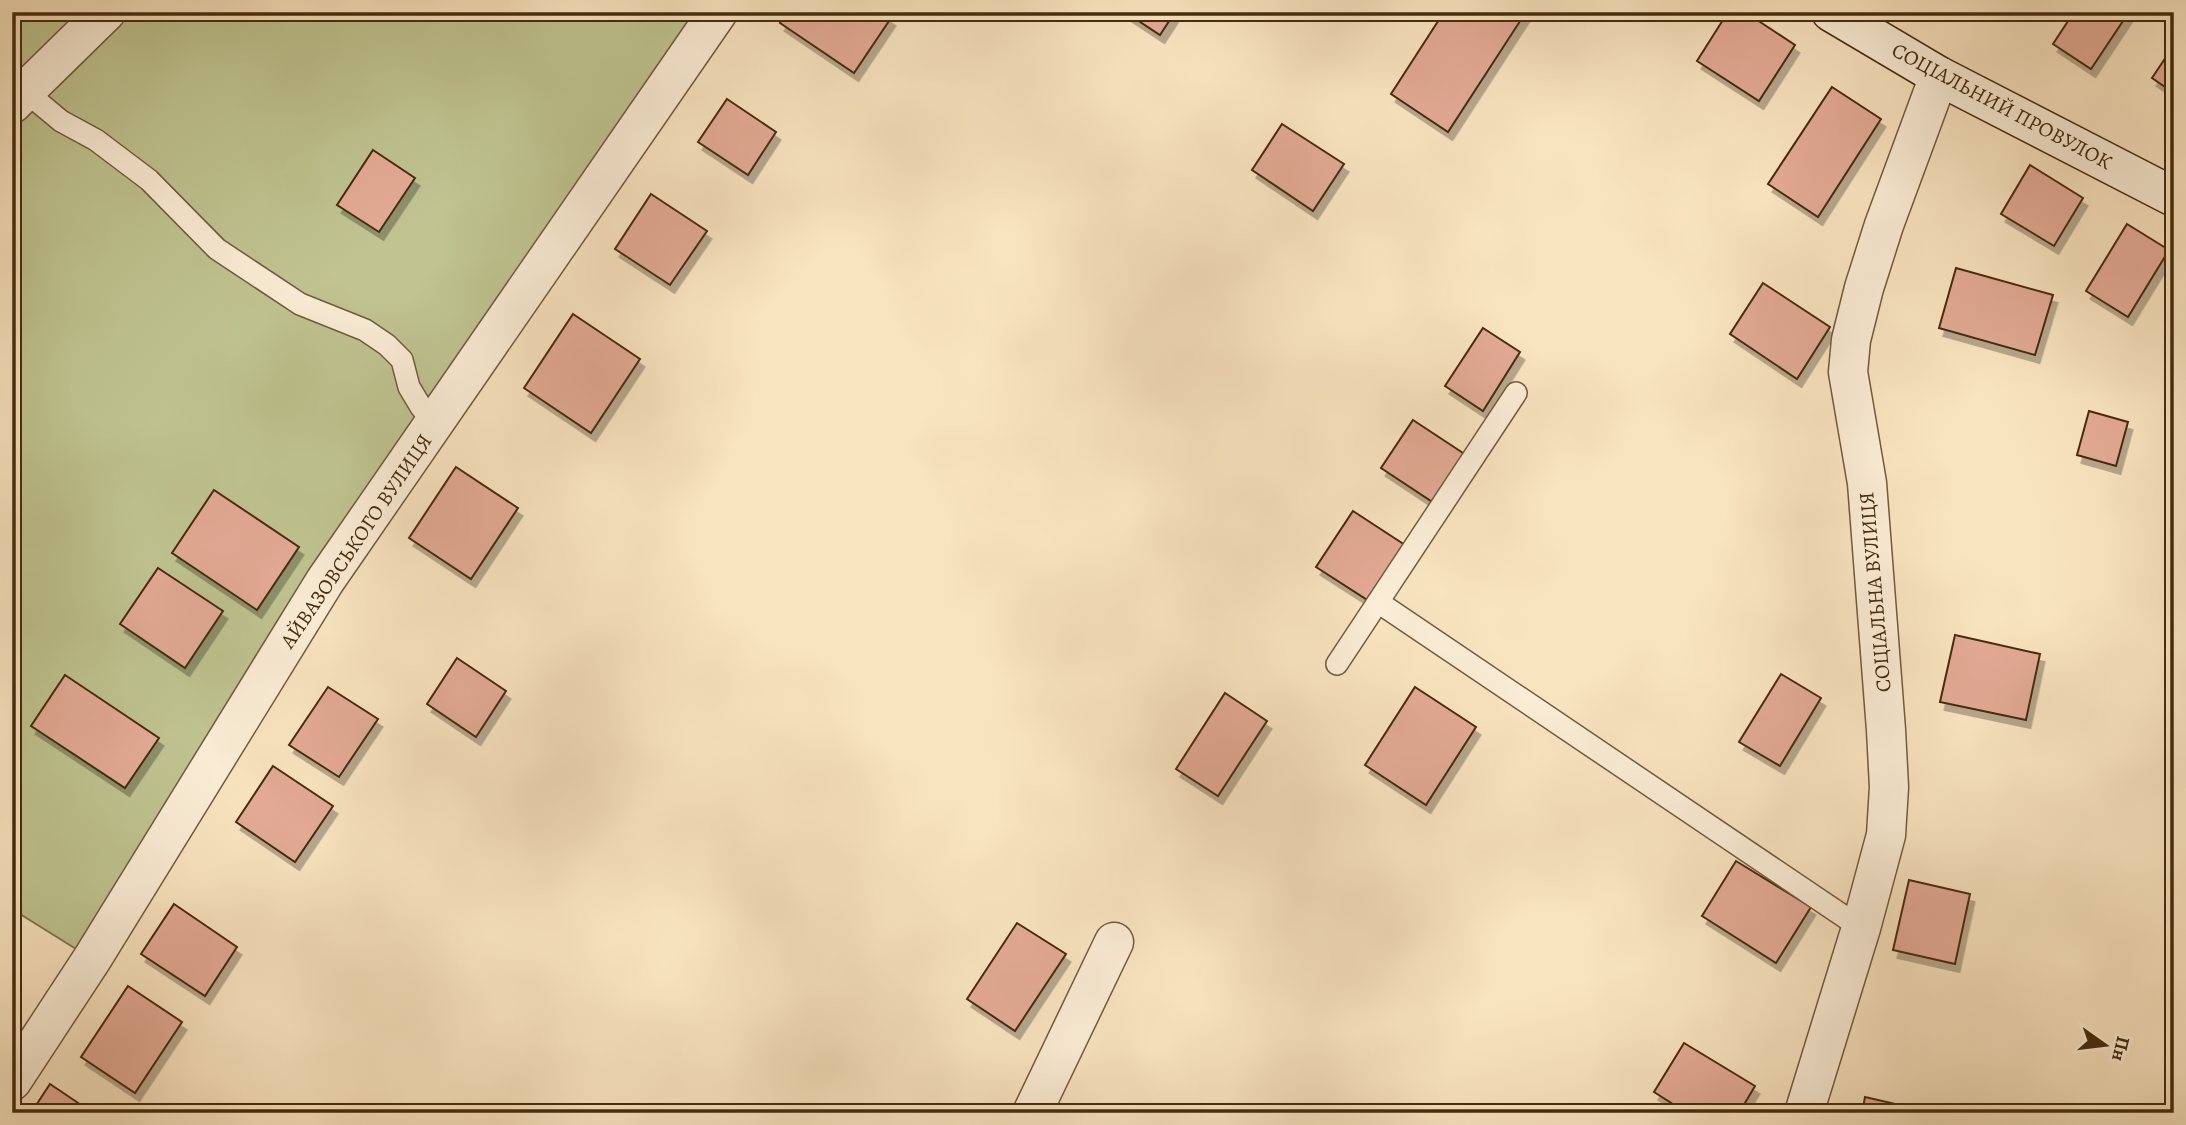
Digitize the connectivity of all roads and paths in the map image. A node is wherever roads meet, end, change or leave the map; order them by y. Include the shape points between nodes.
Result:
1 (106, 12) edge
2 (718, 12) edge
3 (1831, 12) edge
4 (1940, 76) junction
5 (19, 98) edge
6 (2174, 197) edge
7 (1516, 393) dead end
8 (435, 424) junction
9 (1378, 602) junction
10 (1337, 663) dead end
11 (1861, 928) junction
12 (1114, 942) dead end
13 (12, 1081) edge
14 (1032, 1113) edge
15 (1804, 1113) edge

1 - 5 street
2 - 8 street, АЙВАЗОВСЬКОГО ВУЛИЦЯ
3 - 4 street, СОЦІАЛЬНИЙ ПРОВУЛОК
4 - 6 street, СОЦІАЛЬНИЙ ПРОВУЛОК
4 - 11 street, СОЦІАЛЬНА ВУЛИЦЯ via 1864,288 1848,372 1867,483 1889,787 1886,835
5 - 8 lane via 96,140 149,180 216,249 300,304 365,330 387,345 402,360 409,387
7 - 9 lane
8 - 13 street, АЙВАЗОВСЬКОГО ВУЛИЦЯ via 325,581
9 - 10 lane
9 - 11 lane
11 - 15 street, СОЦІАЛЬНА ВУЛИЦЯ
12 - 14 street

